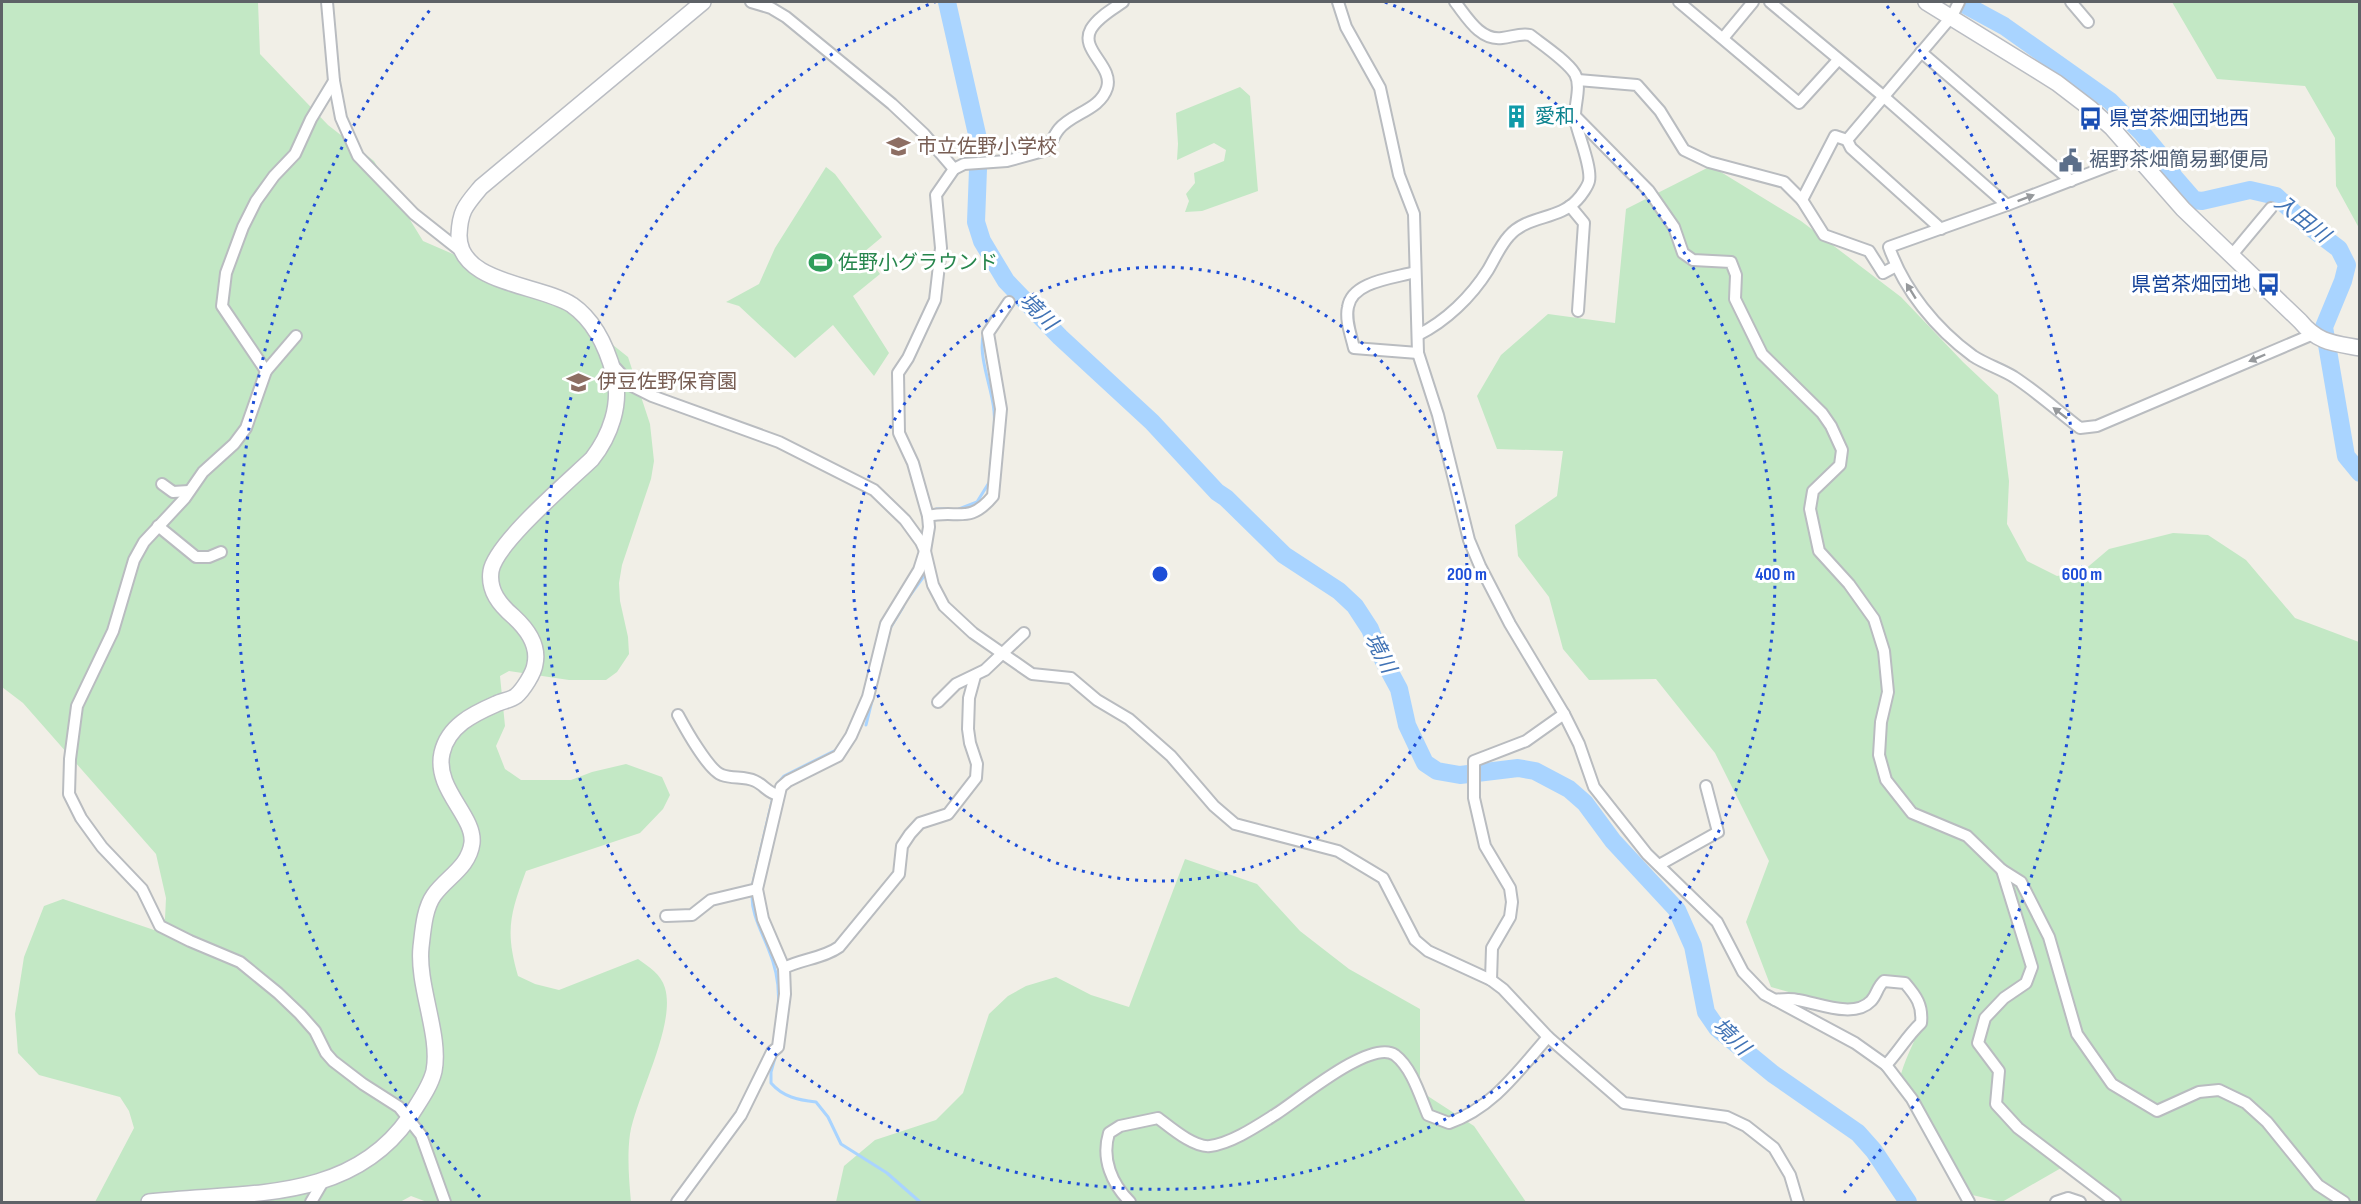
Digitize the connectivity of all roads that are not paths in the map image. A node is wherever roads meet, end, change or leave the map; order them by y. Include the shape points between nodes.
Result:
1 (327, 2) edge
2 (703, 2) edge
3 (751, 2) edge
4 (1123, 2) edge
5 (1338, 2) edge
6 (1455, 2) edge
7 (1679, 2) edge
8 (1753, 2) edge
9 (1770, 2) edge
10 (1926, 2) edge
11 (2072, 2) edge
12 (1956, 7) edge
13 (2088, 22) dead end
14 (1724, 37) junction
15 (1921, 52) junction
16 (1838, 60) junction
17 (1578, 80) junction
18 (334, 81) junction
19 (1883, 96) junction
20 (1575, 116) junction
21 (1847, 140) junction
22 (2137, 155) junction
23 (959, 166) junction
24 (2071, 181) junction
25 (1802, 200) junction
26 (2007, 205) junction
27 (1570, 206) junction
28 (2271, 208) dead end
29 (1941, 229) junction
30 (462, 252) junction
31 (2231, 256) junction
32 (1896, 266) junction
33 (1415, 272) junction
34 (1009, 302) dead end
35 (1578, 311) dead end
36 (1418, 334) junction
37 (2311, 335) junction
38 (296, 336) dead end
39 (2360, 348) edge
40 (1418, 353) junction
41 (611, 363) junction
42 (266, 371) junction
43 (162, 484) dead end
44 (189, 491) junction
45 (928, 516) junction
46 (158, 526) junction
47 (925, 551) junction
48 (221, 552) dead end
49 (1024, 633) dead end
50 (1002, 652) junction
51 (975, 676) junction
52 (938, 702) dead end
53 (1564, 714) junction
54 (678, 715) dead end
55 (1706, 786) dead end
56 (775, 795) junction
57 (1659, 865) junction
58 (2002, 870) junction
59 (753, 890) junction
60 (666, 916) dead end
61 (784, 968) junction
62 (1491, 980) junction
63 (1774, 1000) junction
64 (1548, 1037) junction
65 (1886, 1065) junction
66 (408, 1119) junction
67 (321, 1185) junction
68 (149, 1203) edge
69 (311, 1203) edge
70 (446, 1203) edge
71 (677, 1203) edge
72 (1130, 1203) edge
73 (1797, 1203) edge
74 (1969, 1203) edge
75 (2056, 1203) edge
76 (2080, 1203) edge
77 (2115, 1203) edge
78 (2344, 1203) edge

1 - 18 street
2 - 30 street via 481,187 463,208 459,238
3 - 23 street via 786,17 892,104
4 - 23 street via 1090,30 1089,45 1105,69 1108,85 1102,99 1059,129 1047,150 1007,161
5 - 33 street via 1346,27 1380,88 1399,176 1414,214
6 - 17 street via 1483,35 1530,35 1573,71
7 - 14 street
8 - 14 street
9 - 16 street
10 - 12 street
11 - 13 street
12 - 15 street
12 - 22 street via 2057,83 2112,128
14 - 16 street via 1799,103
15 - 19 street
15 - 24 street
16 - 19 street
17 - 20 street
17 - 25 street via 1637,84 1660,111 1684,150 1709,162 1784,182
18 - 30 street via 341,118 358,156 414,214
18 - 42 street via 295,154 256,201 226,273 222,306
19 - 21 street
19 - 26 street
20 - 27 street via 1589,181
20 - 58 street via 1649,191 1674,227 1683,253 1692,260 1731,262 1736,275 1735,298 1762,354 1831,426 1842,450 1840,465 1813,491 1810,509 1820,551 1874,619 1884,651 1888,692 1879,755 1886,780 1912,813 1966,836
21 - 25 street via 1835,136
21 - 29 street via 1851,148
22 - 24 street
22 - 31 street via 2183,209
23 - 45 street via 936,195 941,248 935,300 898,373 899,433
26 -> 24 street
25 - 32 street via 1824,235 1869,251 1883,273
26 - 29 street
27 - 35 street via 1584,223
27 - 36 street via 1515,229 1487,272 1456,308 1436,326
28 - 31 street
29 - 32 street via 1889,247
30 - 41 street via 480,272 571,305 597,331
31 - 37 street
37 -> 32 street via 2097,426 2080,428 2014,377 1974,357 1955,342 1919,304
33 - 36 street
33 - 40 street via 1364,287 1354,294 1348,306 1348,324 1354,348
34 - 45 street via 988,333 1000,409 993,496 974,514
36 - 40 street
37 - 39 street via 2331,344
38 - 42 street
40 - 53 street via 1469,540 1510,624
41 - 47 street via 632,386 652,396 779,442 874,490 905,520
41 - 66 street via 616,380 615,407 602,446 509,540 491,571 492,588 499,604 528,631 533,641 535,666 516,696 458,724 442,754 446,786 470,828 472,840 462,867 434,896 428,908 421,951 434,1070 429,1086
42 - 44 street via 246,428
43 - 44 street via 173,492
44 - 46 street
45 - 47 street
46 - 48 street via 196,557
46 - 66 street via 134,560 113,631 77,706 69,794 102,847 142,889 160,926 240,962 300,1014 333,1061 399,1107
47 - 50 street via 933,585 944,606 973,633
47 - 56 street via 919,570 886,624 860,720 851,736 838,756 788,781
49 - 50 street
50 - 51 street
50 - 62 street via 1032,674 1071,678 1128,719 1172,756 1214,806 1235,824 1338,850 1383,878 1415,940 1428,951
51 - 52 street via 956,684
51 - 61 street via 969,698 968,729 977,764 976,778 948,814 920,824 910,834 902,846 899,874 839,947
53 - 57 street via 1580,744 1594,787
53 - 62 street via 1526,741 1474,760 1474,798 1485,846 1510,888 1512,902 1510,917 1492,948
54 - 56 street via 689,736 722,776 744,777
55 - 57 street via 1718,832
56 - 59 street
57 - 63 street via 1717,922 1743,972
58 - 77 street via 2032,968 2026,983 1985,1018 1977,1042 1999,1071 1996,1104 2018,1128
58 - 78 street via 2021,882 2049,937 2077,1034 2112,1084 2157,1111 2199,1092 2219,1090 2246,1103 2318,1185
59 - 60 street via 711,900 692,915
59 - 61 street
61 - 71 street via 785,994 775,1049 741,1115
62 - 64 street
63 - 65 street via 1855,1043
63 - 65 street via 1796,999 1858,1008 1871,1000 1884,981 1905,983 1922,1010 1921,1023
64 - 72 street via 1494,1098 1469,1116 1449,1124 1428,1115 1413,1078 1394,1054 1385,1052 1347,1065 1275,1115 1235,1137 1208,1146 1181,1136 1158,1118 1120,1126 1109,1133 1105,1159
64 - 73 street via 1624,1103 1727,1117 1746,1126 1774,1149 1790,1175
65 - 74 street via 1912,1099
66 - 67 street via 382,1154
66 - 70 street via 422,1135
67 - 68 street via 273,1196
67 - 69 street
75 - 76 street via 2068,1198

